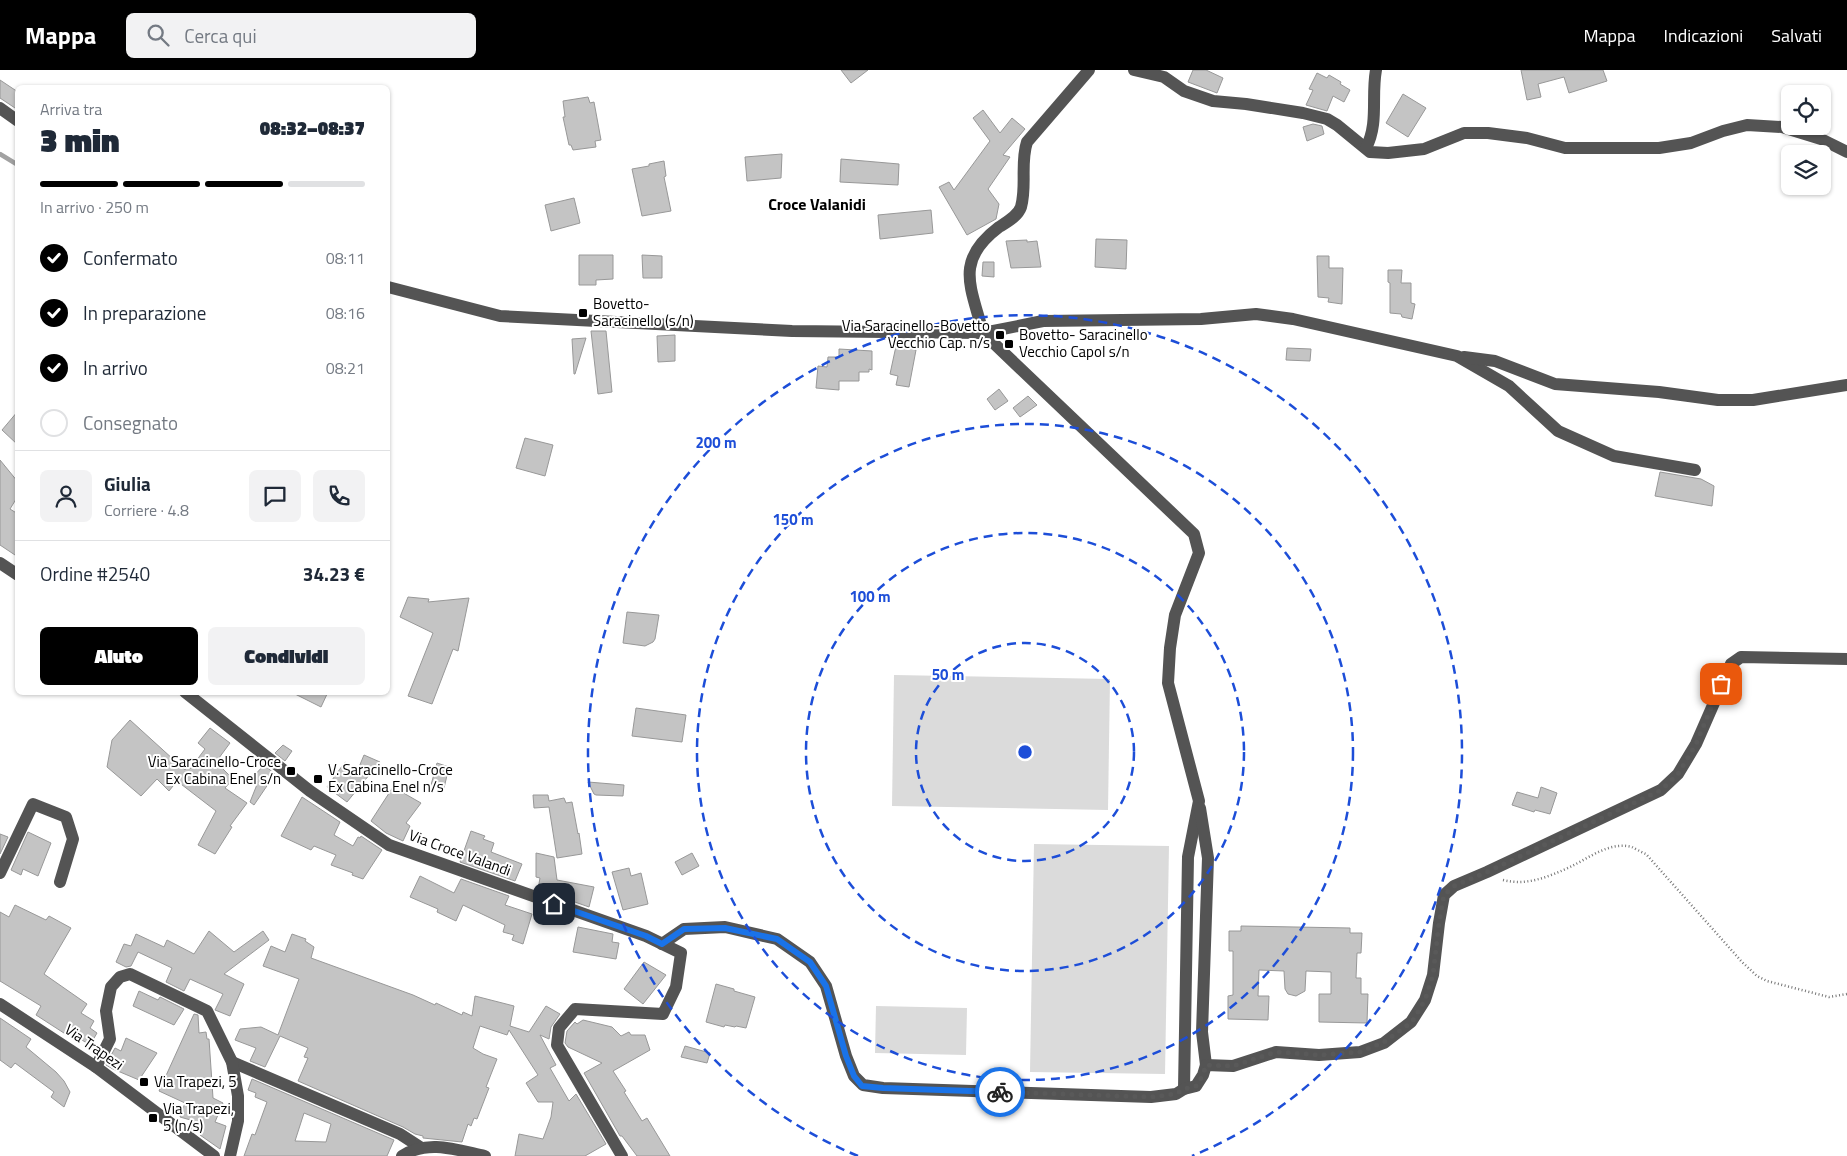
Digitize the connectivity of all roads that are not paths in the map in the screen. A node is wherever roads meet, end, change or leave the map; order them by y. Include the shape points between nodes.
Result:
1 (1089, 70) edge
2 (1134, 70) edge
3 (1376, 70) edge
4 (0, 108) edge
5 (15, 119) edge
6 (1366, 148) junction
7 (1847, 152) edge
8 (390, 288) edge
9 (983, 333) junction
10 (1457, 356) junction
11 (1847, 385) edge
12 (1696, 470) dead end
13 (0, 564) edge
14 (15, 573) edge
15 (1847, 659) edge
16 (189, 695) edge
17 (1198, 801) junction
18 (0, 874) edge
19 (60, 882) dead end
20 (662, 944) junction
21 (0, 1004) edge
22 (232, 1062) junction
23 (1206, 1065) junction
24 (96, 1067) junction
25 (1184, 1089) junction
26 (420, 1147) junction
27 (214, 1156) edge
28 (230, 1156) edge
29 (402, 1156) edge
30 (485, 1156) edge
31 (622, 1156) edge

1 - 9 street via 1027,142 1023,153 1021,208 980,244 972,258 969,280
2 - 6 street via 1164,77 1184,91 1213,101 1327,119
3 - 6 street via 1374,125
4 - 5 street
6 - 7 street via 1370,152 1388,153 1424,149 1464,133 1527,138 1565,148 1659,148 1692,143 1746,125 1782,127 1821,139
8 - 9 street via 500,316 792,331
9 - 10 street via 1042,321 1201,319 1256,314 1293,319
9 - 17 street via 1194,534 1199,553 1175,615 1168,683
10 - 11 street via 1495,361 1555,384 1718,400 1753,400
10 - 12 street via 1509,386 1558,431 1614,456
13 - 14 street
15 - 23 street via 1741,657 1731,664 1696,744 1678,774 1661,790 1454,886 1444,895 1433,975 1425,1000 1412,1022 1384,1042 1360,1052 1319,1055 1276,1052 1233,1066
16 - 20 street, Via Croce Valandi via 310,791 389,845
17 - 23 street via 1208,858 1202,1032
17 - 25 street via 1188,857
18 - 19 street via 33,804 66,817 73,839
20 - 25 street via 684,929 725,928 777,939 810,962 826,986 846,1056 862,1086 1150,1097 1176,1094
20 - 31 street, Via Croce Valandi via 681,953 676,987 663,1014 575,1009 559,1028 557,1045
21 - 24 street, Via Trapezi
22 - 24 street via 207,1011 130,974 111,987 106,1011 110,1039
22 - 26 street via 400,1134
22 - 28 street via 238,1096 238,1121
23 - 25 street via 1196,1086
24 - 27 street, Via Trapezi
26 - 29 street
26 - 30 street via 442,1147

